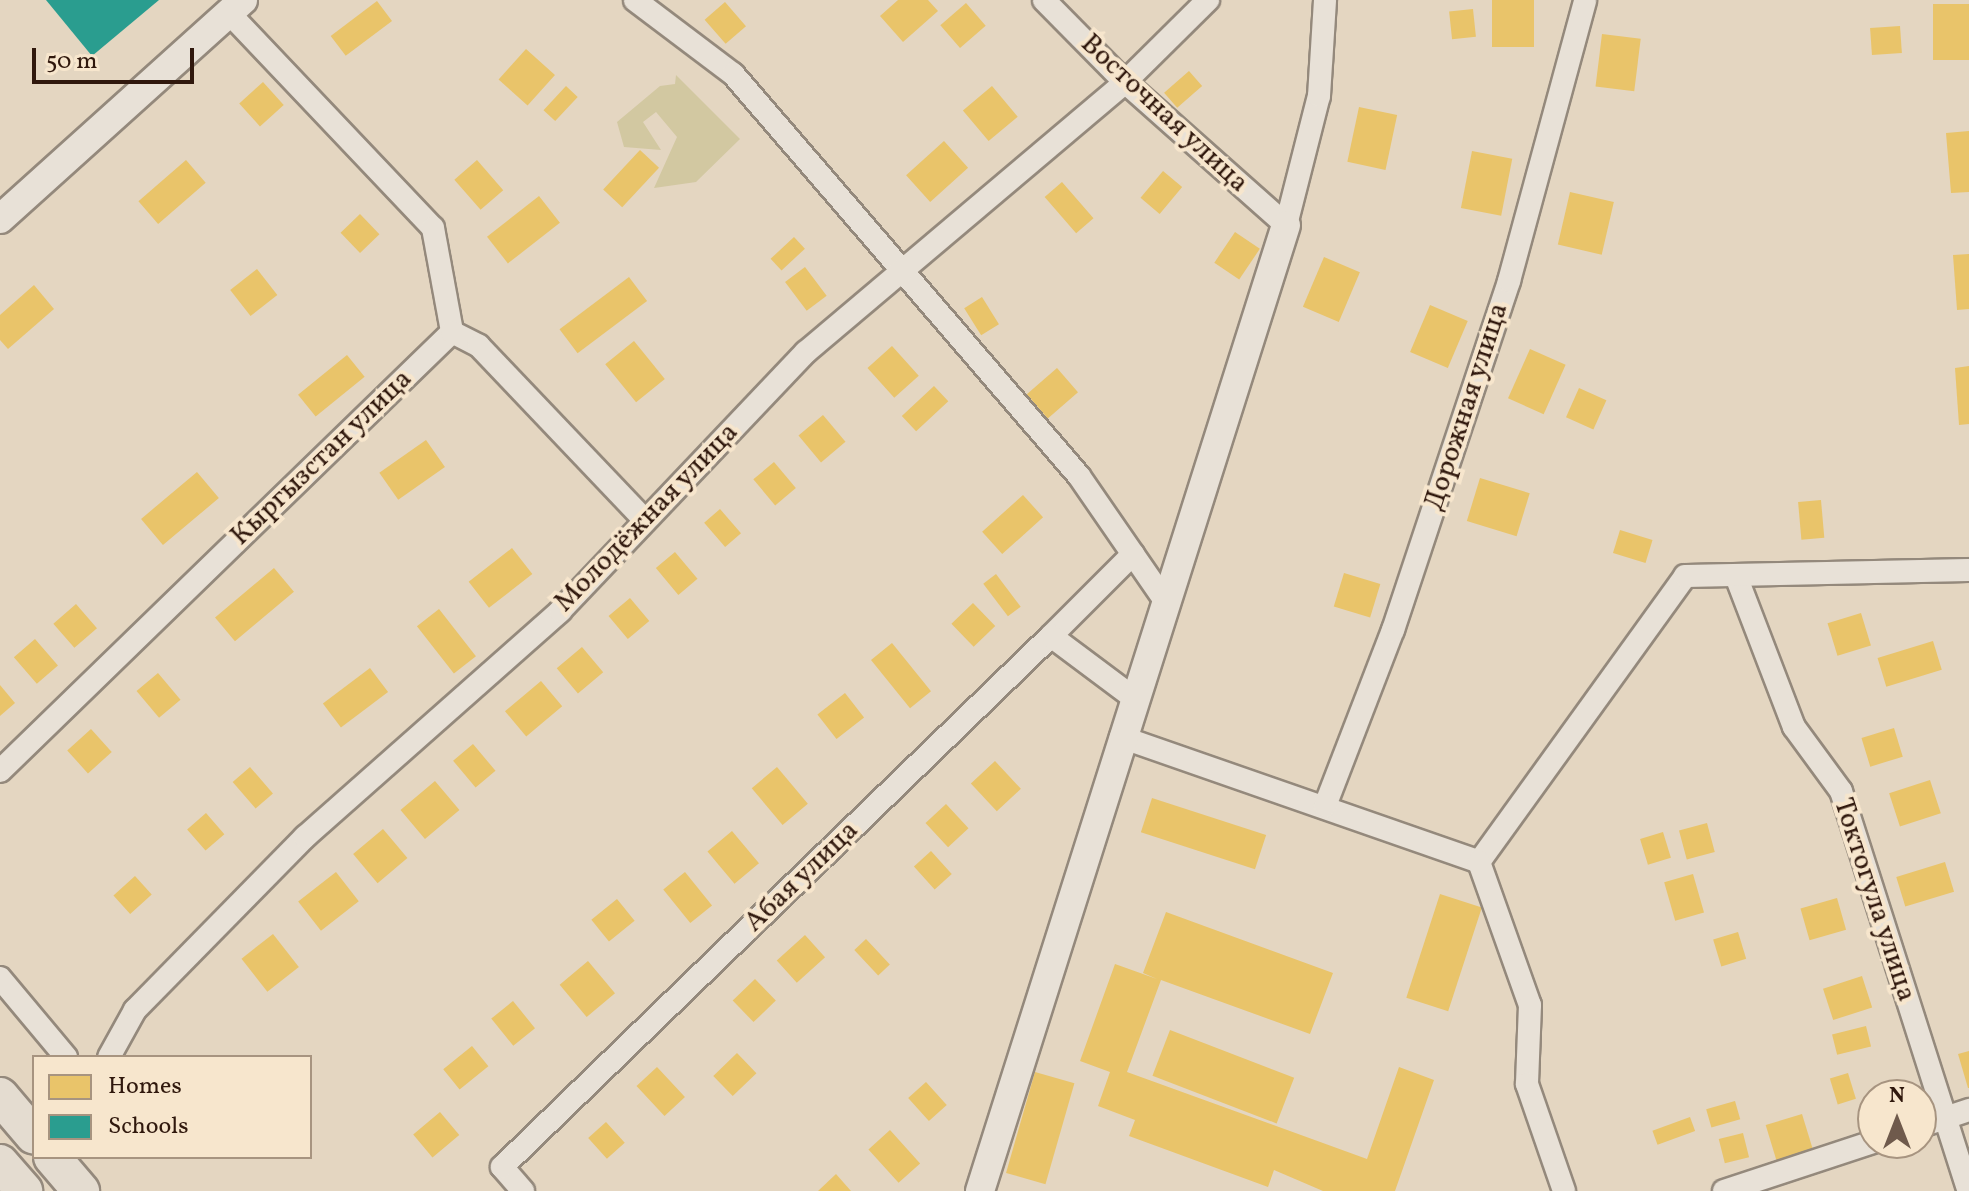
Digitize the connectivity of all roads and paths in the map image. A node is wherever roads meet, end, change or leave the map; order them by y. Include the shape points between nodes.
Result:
1 (635, 0) edge
2 (1044, 0) edge
3 (1208, 0) edge
4 (1325, 0) edge
5 (1585, 1) edge
6 (236, 6) edge
7 (1125, 82) junction
8 (0, 219) edge
9 (1286, 225) junction
10 (901, 272) junction
11 (452, 332) junction
12 (643, 518) junction
13 (1133, 554) junction
14 (1969, 570) edge
15 (1736, 576) junction
16 (1164, 599) junction
17 (1051, 636) junction
18 (1134, 698) junction
19 (1121, 737) junction
20 (0, 771) edge
21 (1325, 806) junction
22 (1479, 862) junction
23 (0, 978) edge
24 (64, 1055) edge
25 (110, 1055) edge
26 (0, 1096) edge
27 (1969, 1110) edge
28 (1944, 1118) junction
29 (1937, 1120) edge
30 (32, 1134) edge
31 (1857, 1147) edge
32 (54, 1159) edge
33 (0, 1163) edge
34 (24, 1191) edge
35 (81, 1191) edge
36 (523, 1191) edge
37 (980, 1191) edge
38 (1564, 1191) edge
39 (1724, 1191) edge
40 (1969, 1191) edge

1 - 10 street via 733,74
2 - 7 street, Восточная улица
3 - 7 street, Молодёжная улица
4 - 9 street via 1319,96
5 - 21 street, Дорожная улица via 1509,281 1393,630
6 - 8 street
6 - 11 street via 433,228
7 - 9 street, Восточная улица
7 - 10 street, Молодёжная улица
9 - 16 street
10 - 12 street, Молодёжная улица via 806,352
10 - 13 street via 1079,476
11 - 12 street via 479,346
11 - 20 street, Кыргызстан улица
12 - 25 street, Молодёжная улица via 560,611 305,837 135,1010
13 - 16 street
13 - 17 street
14 - 15 street
15 - 22 street via 1685,576 1670,591
15 - 28 street, Токтогула улица via 1794,727 1841,791
16 - 18 street
17 - 18 street
17 - 36 street, Абая улица via 502,1167
18 - 19 street
19 - 21 street
19 - 37 street
21 - 22 street
22 - 38 street via 1530,1005 1527,1084
23 - 24 street
26 - 30 main road
27 - 28 street
28 - 29 street
28 - 40 street, Токтогула улица
31 - 39 street
32 - 35 main road
33 - 34 main road

